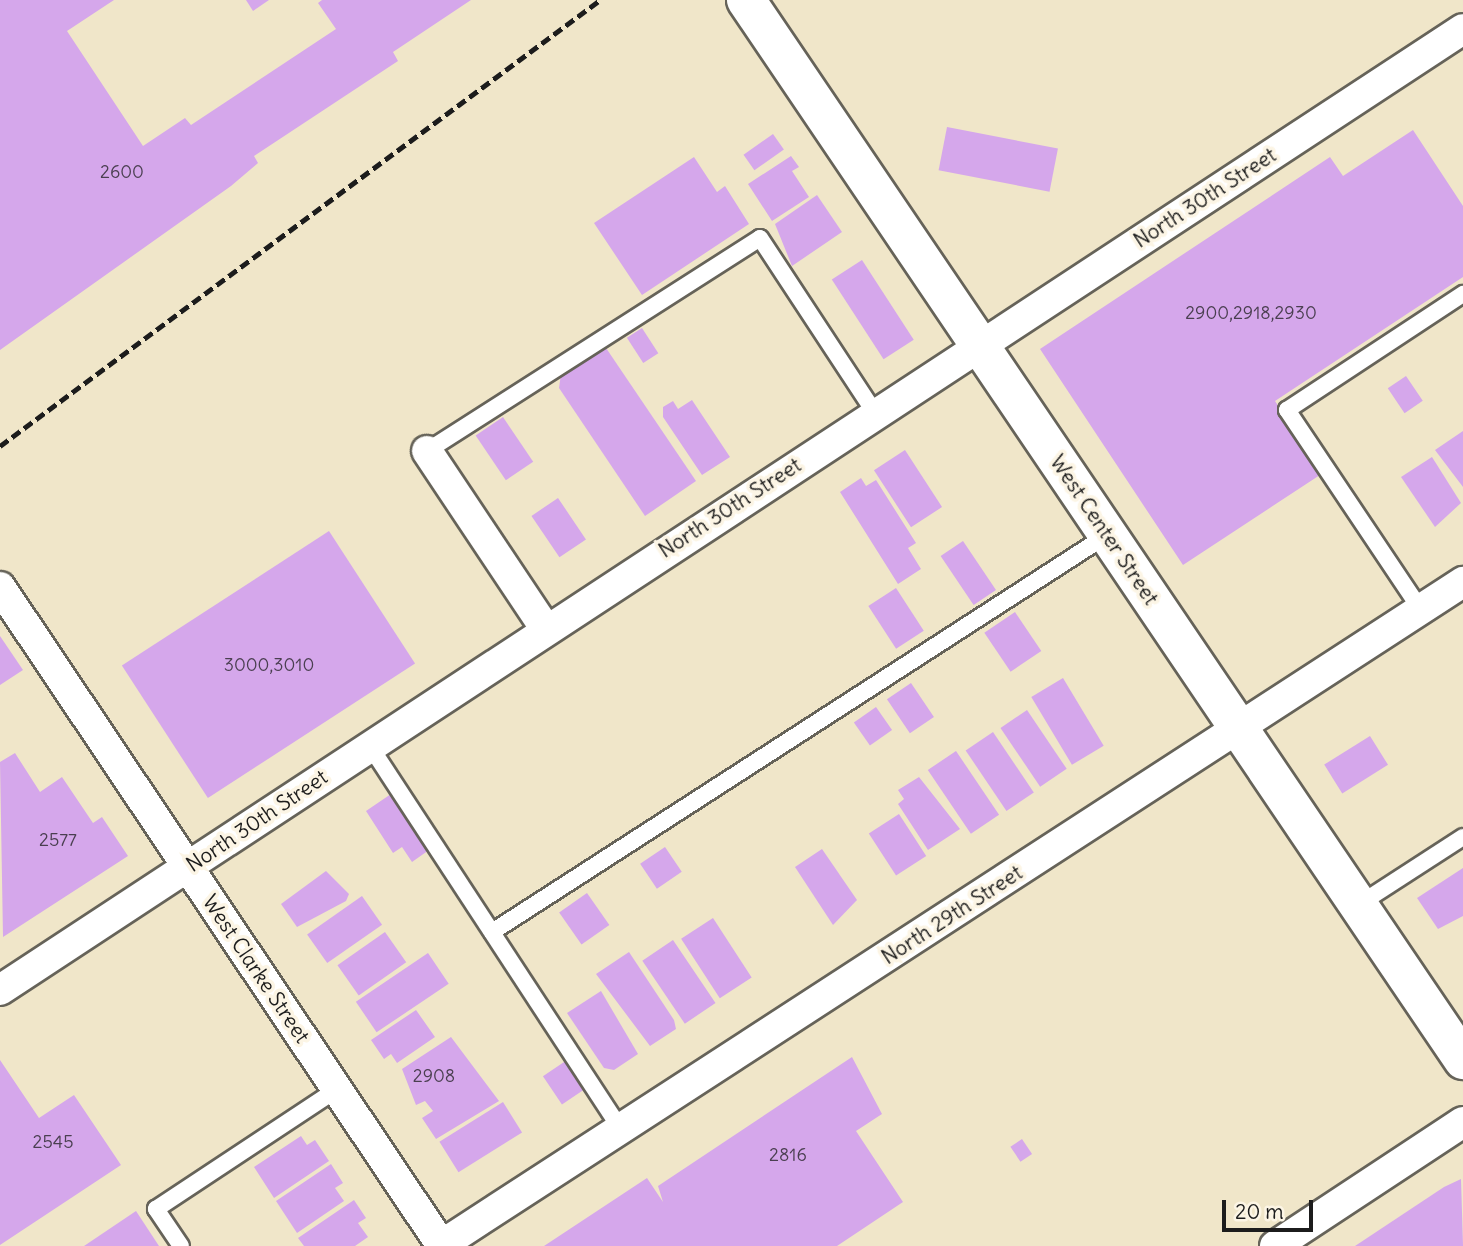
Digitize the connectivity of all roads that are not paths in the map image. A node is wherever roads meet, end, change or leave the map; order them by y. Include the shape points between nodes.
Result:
1 (747, 0) edge
2 (1463, 29) edge
3 (1463, 294) edge
4 (979, 345) junction
5 (875, 413) junction
6 (426, 451) joint
7 (1107, 535) junction
8 (1463, 582) edge
9 (0, 587) edge
10 (1421, 610) junction
11 (545, 628) junction
12 (1239, 729) junction
13 (370, 746) junction
14 (1463, 837) edge
15 (188, 867) junction
16 (1358, 905) junction
17 (492, 932) junction
18 (0, 990) edge
19 (1463, 1060) edge
20 (337, 1089) junction
21 (1463, 1122) edge
22 (621, 1129) junction
23 (1280, 1244) edge
24 (181, 1246) edge
25 (441, 1246) edge

1 - 4 street, West Center Street
2 - 4 street, North 30th Street
3 - 10 lane via 1287,410
4 - 5 street, North 30th Street
4 - 7 street, West Center Street
5 - 6 lane via 760,238
5 - 11 street, North 30th Street
6 - 11 street
7 - 12 street, West Center Street
7 - 17 lane
8 - 10 street, North 29th Street
9 - 15 street, West Clarke Street
10 - 12 street, North 29th Street
11 - 13 street, North 30th Street
12 - 16 street, West Center Street
12 - 22 street, North 29th Street
13 - 15 street, North 30th Street
13 - 17 lane
14 - 16 lane
15 - 18 street, North 30th Street
15 - 20 street, West Clarke Street
16 - 19 street, West Center Street
17 - 22 lane
20 - 24 lane via 156,1209
20 - 25 street, West Clarke Street
21 - 23 street
22 - 25 street, North 29th Street

